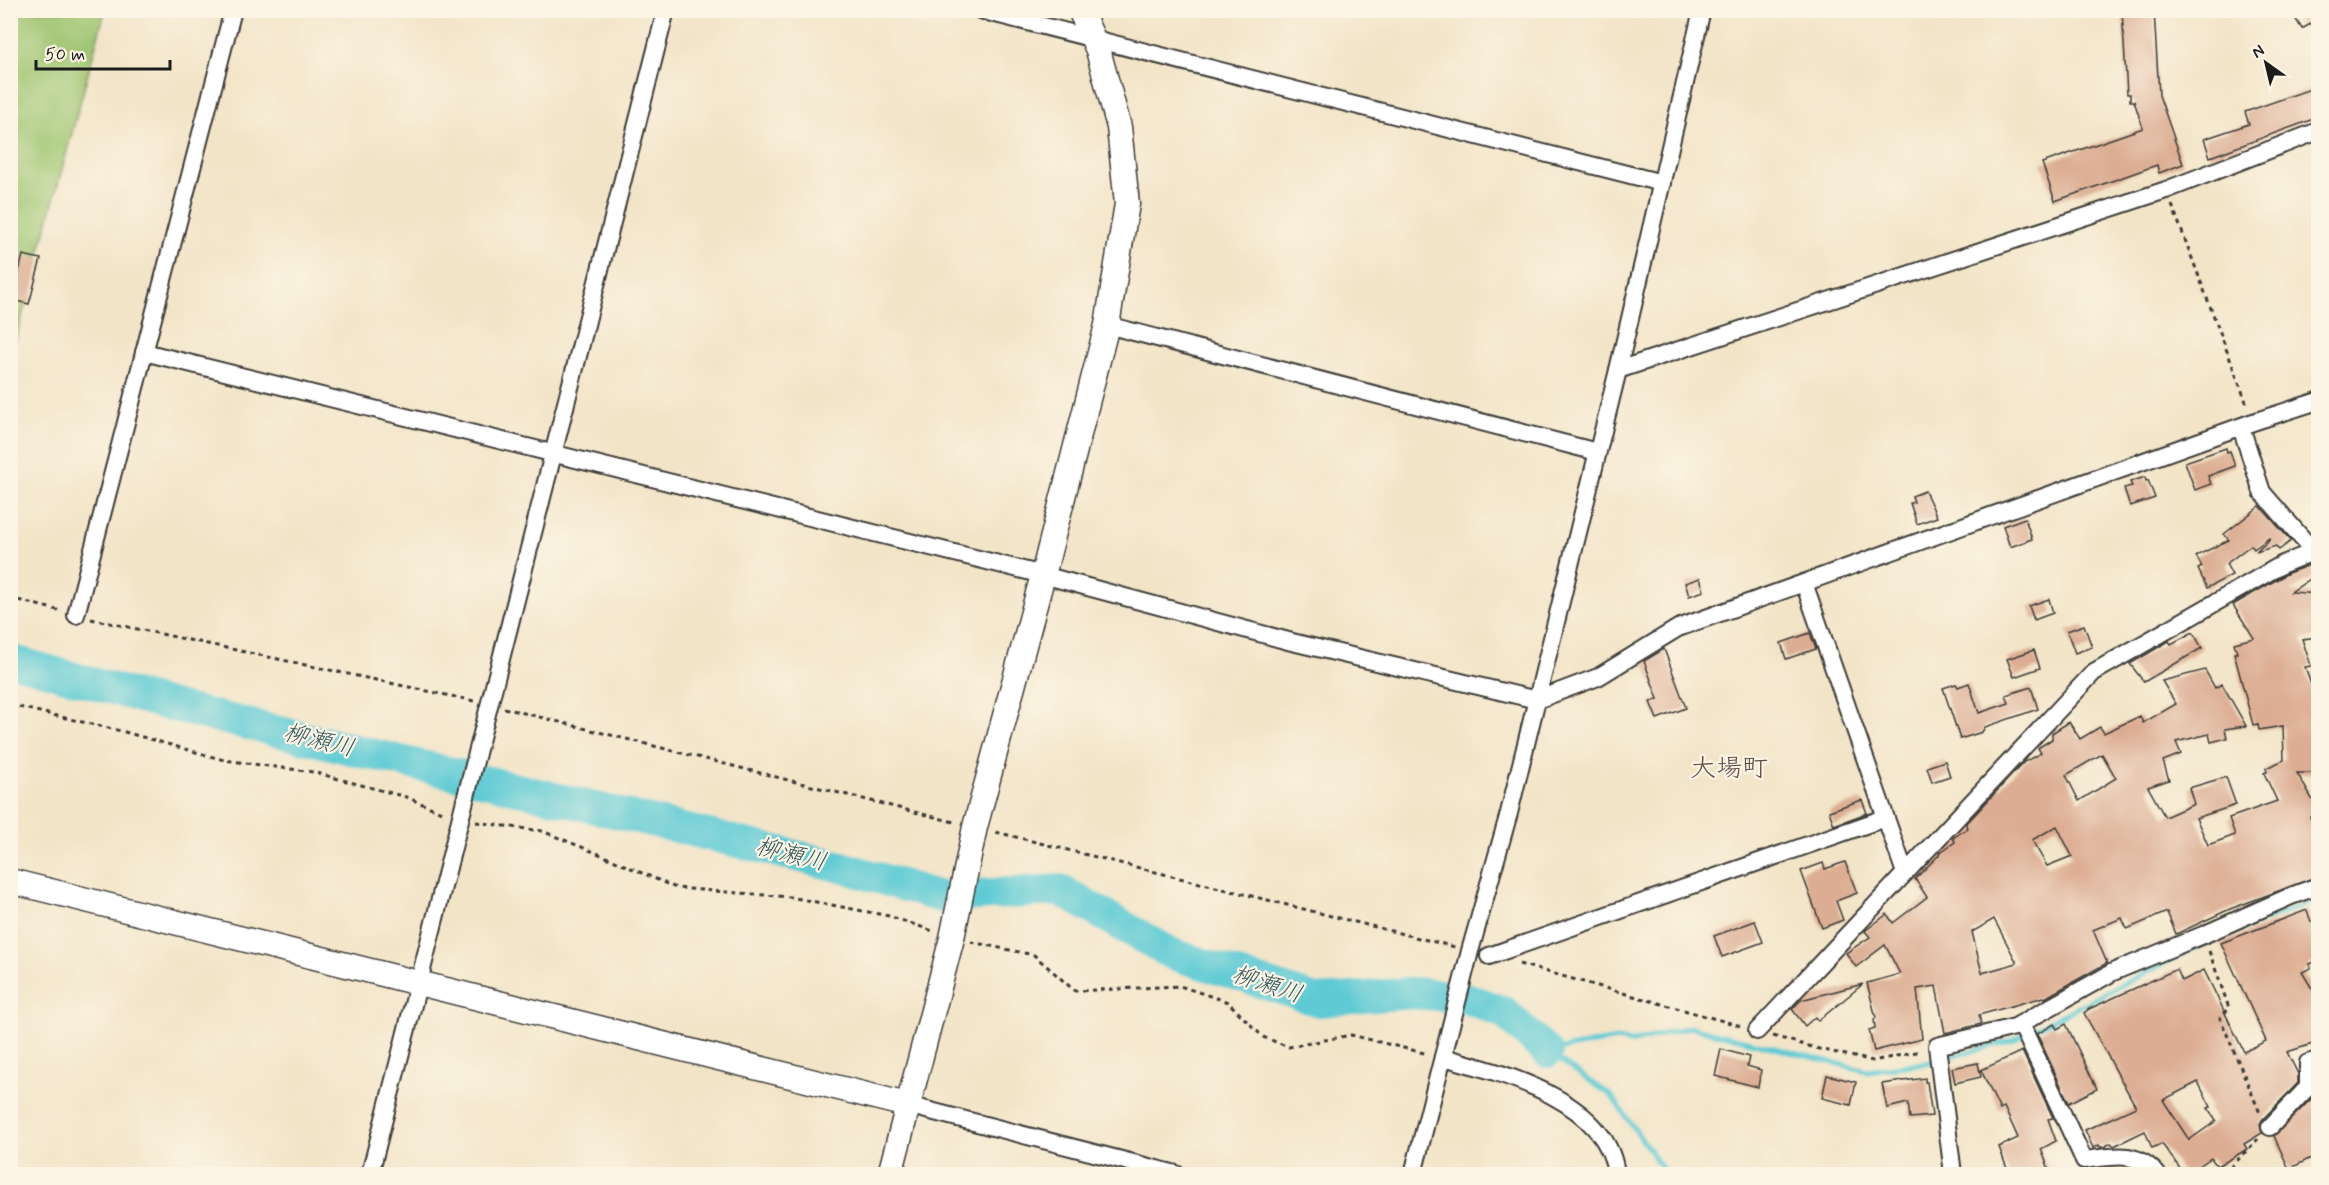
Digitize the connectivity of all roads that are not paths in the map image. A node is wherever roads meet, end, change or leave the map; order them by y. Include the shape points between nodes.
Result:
1 (233, 10) edge
2 (666, 10) edge
3 (980, 10) edge
4 (1080, 10) edge
5 (1702, 10) edge
6 (1093, 40) junction
7 (2319, 131) edge
8 (1662, 183) junction
9 (1107, 325) junction
10 (144, 352) junction
11 (1618, 370) junction
12 (2319, 401) edge
13 (2247, 424) junction
14 (1597, 452) junction
15 (553, 454) junction
16 (2316, 551) edge
17 (1043, 575) junction
18 (1804, 583) junction
19 (76, 615) road end
20 (1537, 700) junction
21 (1886, 818) junction
22 (1905, 873) junction
23 (10, 881) edge
24 (2319, 886) edge
25 (1489, 956) road end
26 (419, 984) junction
27 (2021, 1024) junction
28 (1757, 1031) road end
29 (1444, 1054) junction
30 (2319, 1059) edge
31 (907, 1105) junction
32 (2270, 1127) road end
33 (370, 1174) edge
34 (890, 1174) edge
35 (1176, 1174) edge
36 (1413, 1174) edge
37 (1616, 1174) edge
38 (1953, 1174) edge
39 (2157, 1174) edge

1 - 10 street
2 - 15 street
3 - 6 street
4 - 6 street
5 - 8 street
6 - 8 street
6 - 9 street via 1119,127 1127,204
7 - 11 street via 2166,189
8 - 11 street
9 - 14 street
9 - 17 street
10 - 15 street
10 - 19 street
11 - 14 street
12 - 13 street
13 - 16 street via 2262,492
13 - 18 street
14 - 20 street
15 - 17 street
15 - 26 street
16 - 22 street via 2283,564 2094,672
17 - 20 street via 1292,642
17 - 31 street via 975,827 952,938
18 - 20 street via 1678,628 1599,677
18 - 21 street
20 - 29 street
21 - 22 street
21 - 25 street
22 - 28 street
23 - 26 street
24 - 27 street via 2113,972
26 - 31 street
26 - 33 street
27 - 38 street via 1938,1055
27 - 39 street via 2084,1160 2124,1155 2148,1163
29 - 36 street
29 - 37 street via 1546,1091 1605,1140
30 - 32 street via 2308,1063 2308,1087
31 - 34 street
31 - 35 street

